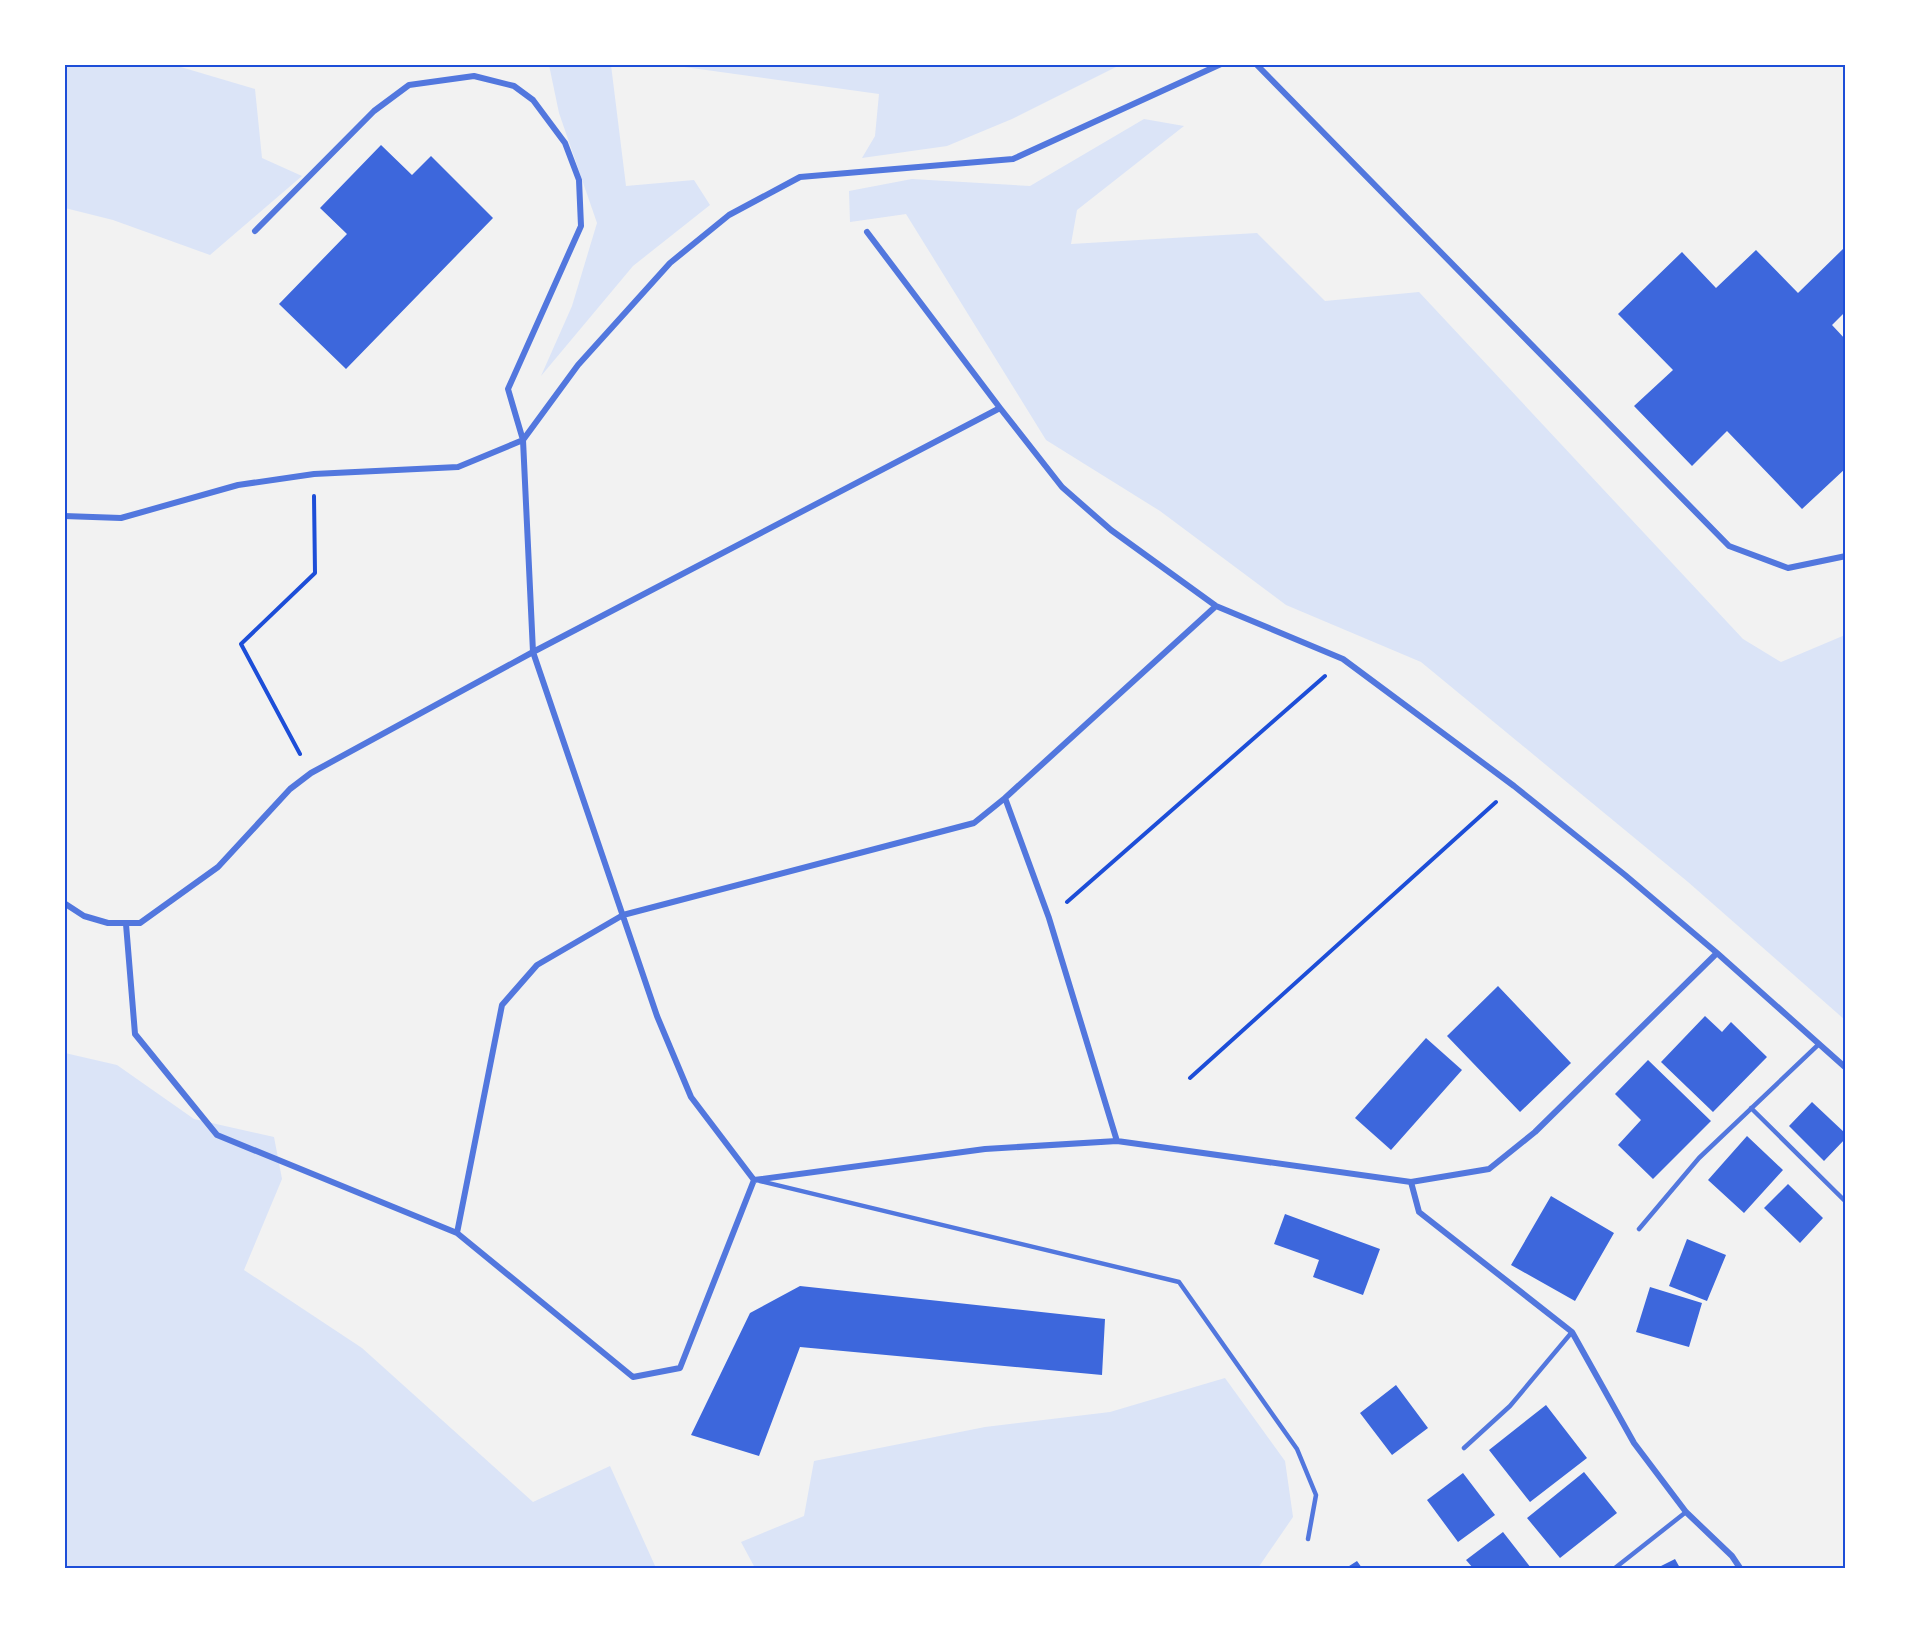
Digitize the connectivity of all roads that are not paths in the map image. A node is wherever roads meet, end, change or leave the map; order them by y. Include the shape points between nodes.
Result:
1 (1221, 64) edge
2 (1256, 64) edge
3 (255, 231) dead end
4 (867, 232) dead end
5 (999, 408) junction
6 (523, 440) junction
7 (64, 516) edge
8 (1845, 556) edge
9 (1216, 606) junction
10 (533, 652) junction
11 (1005, 798) junction
12 (64, 903) edge
13 (623, 915) junction
14 (126, 924) junction
15 (1717, 953) junction
16 (1819, 1044) junction
17 (1845, 1068) edge
18 (1751, 1108) junction
19 (1117, 1141) junction
20 (754, 1180) junction
21 (1412, 1182) junction
22 (1845, 1202) edge
23 (1639, 1229) dead end
24 (457, 1233) junction
25 (1572, 1332) junction
26 (1464, 1448) dead end
27 (1686, 1512) junction
28 (1308, 1539) dead end
29 (1615, 1569) edge
30 (1740, 1569) edge

1 - 6 street via 1013,159 800,177 729,215 670,263 578,365
2 - 8 street via 1729,546 1788,568
3 - 6 street via 374,111 410,85 474,76 514,86 533,100 565,143 579,180 581,226 508,389
4 - 5 street
5 - 9 street via 1062,487 1111,530
5 - 10 street
6 - 7 street via 458,467 314,474 238,485 121,518
6 - 10 street
9 - 11 street
9 - 15 street via 1343,659 1514,786
10 - 13 street
10 - 14 street via 311,773 290,789 218,867 140,923
11 - 13 street via 974,823
11 - 19 street via 1049,918
12 - 14 street via 84,916
13 - 20 street via 657,1016 691,1097
13 - 24 street via 537,965 502,1005
14 - 24 street via 135,1034 217,1135
15 - 16 street
15 - 21 street via 1535,1132 1489,1169
16 - 17 street
16 - 18 lane
18 - 22 lane
18 - 23 lane via 1699,1158
19 - 20 street via 985,1149
19 - 21 street
20 - 24 street via 680,1368 633,1377
20 - 28 lane via 1179,1282 1297,1449 1316,1496
21 - 25 street via 1419,1212
25 - 26 lane via 1510,1406
25 - 27 street via 1634,1443
27 - 29 lane
27 - 30 street via 1732,1556

